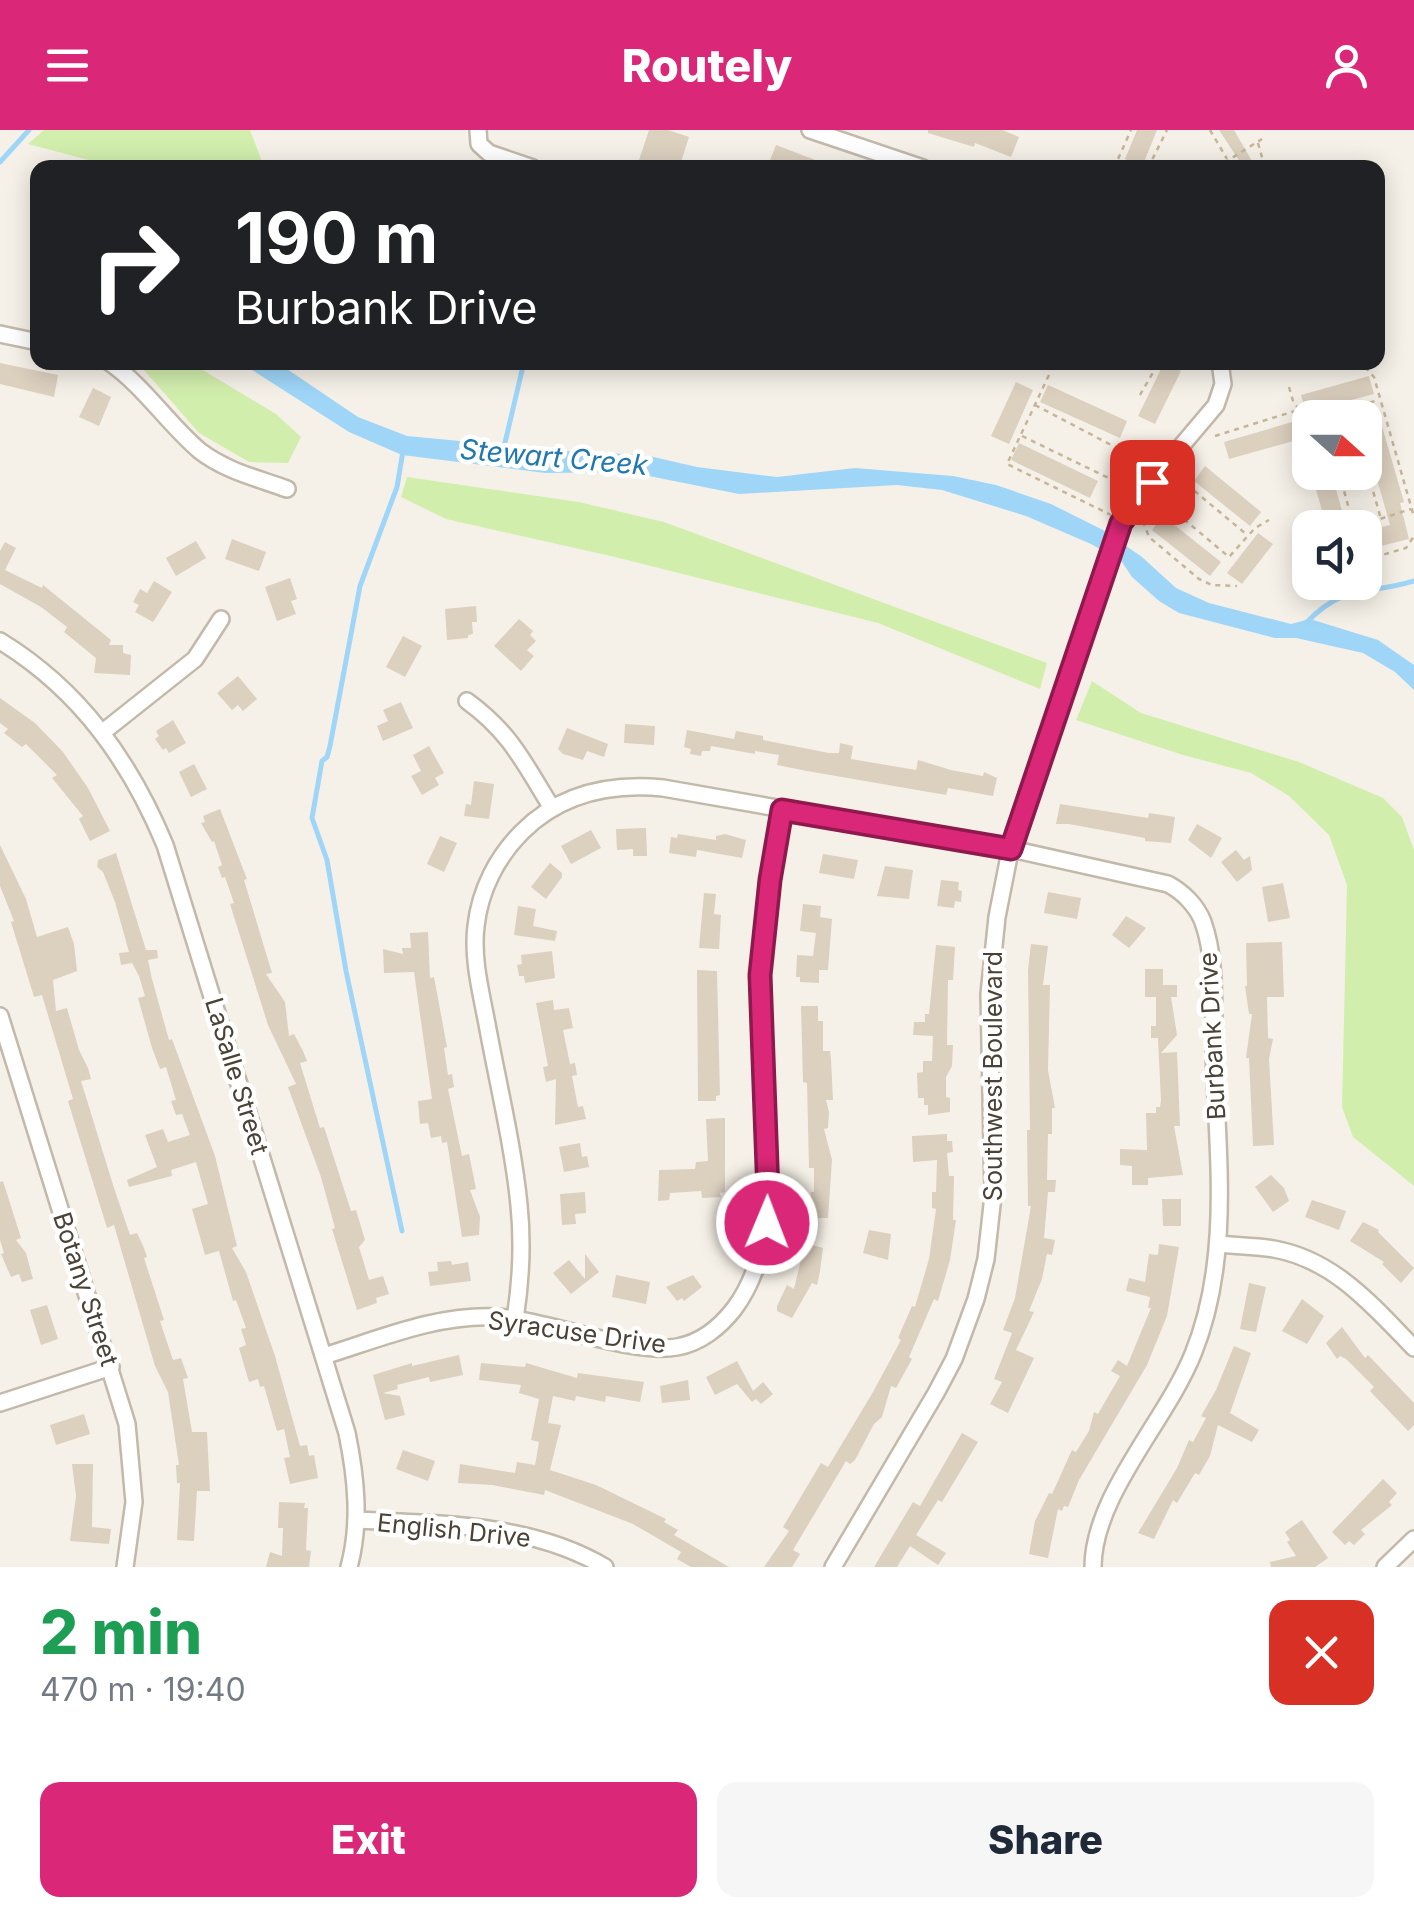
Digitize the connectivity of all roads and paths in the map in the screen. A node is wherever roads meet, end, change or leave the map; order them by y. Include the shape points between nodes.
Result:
1 (810, 130) edge
2 (1132, 130) edge
3 (1167, 130) edge
4 (1210, 130) edge
5 (478, 137) edge
6 (507, 160) edge
7 (899, 160) edge
8 (1117, 160) edge
9 (1152, 160) edge
10 (1228, 160) joint
11 (1263, 160) edge
12 (0, 334) edge
13 (30, 340) edge
14 (117, 370) edge
15 (1154, 370) edge
16 (1221, 370) edge
17 (1369, 370) edge
18 (1049, 375) dead end
19 (1289, 388) dead end
20 (1140, 395) dead end
21 (1380, 399) junction
22 (1294, 400) edge
23 (1377, 400) edge
24 (1035, 404) junction
25 (1292, 412) edge
26 (1021, 435) junction
27 (1215, 436) dead end
28 (1146, 458) dead end
29 (1179, 478) dead end
30 (1124, 485) dead end
31 (288, 489) dead end
32 (1160, 500) dead end
33 (1413, 509) edge
34 (1414, 516) edge
35 (1382, 518) edge
36 (1117, 519) junction
37 (1269, 520) dead end
38 (1143, 521) dead end
39 (1248, 536) junction
40 (1414, 536) edge
41 (1382, 555) edge
42 (1238, 586) dead end
43 (221, 619) dead end
44 (0, 642) edge
45 (467, 701) dead end
46 (103, 732) junction
47 (552, 808) junction
48 (782, 810) junction
49 (1011, 849) junction
50 (0, 1016) edge
51 (1218, 1244) junction
52 (515, 1319) junction
53 (1414, 1348) edge
54 (324, 1356) junction
55 (111, 1367) junction
56 (0, 1403) edge
57 (356, 1520) junction
58 (1414, 1539) edge
59 (599, 1565) edge
60 (124, 1567) edge
61 (350, 1567) edge
62 (833, 1567) edge
63 (1093, 1567) edge
64 (1385, 1567) edge

1 - 7 street
2 - 8 path
3 - 9 path
4 - 10 path
5 - 6 street via 489,154
10 - 11 path via 1260,141
12 - 13 street
14 - 31 street via 217,463
15 - 20 path
16 - 36 street, Southwest Boulevard via 1216,405
17 - 21 path
18 - 24 path
19 - 22 path
21 - 23 path
21 - 33 path
24 - 26 path
24 - 28 path
25 - 27 path
26 - 30 path
26 - 36 path via 1008,464
29 - 39 path
32 - 39 path via 1229,557
33 - 34 path
33 - 35 path
36 - 49 street, Southwest Boulevard
37 - 39 path
38 - 42 path via 1150,537 1199,580
40 - 41 path via 1406,548
43 - 46 street via 194,659
44 - 46 street, LaSalle Street via 56,682
45 - 47 street via 506,734
46 - 54 street, LaSalle Street via 134,778 165,845
47 - 48 street, Burbank Drive via 584,793 636,786
47 - 52 street, Burbank Drive via 500,857 476,928 478,974 519,1204
48 - 49 street, Burbank Drive
48 - 52 street, Syracuse Drive via 760,975 767,1223 746,1290 723,1323 678,1347
49 - 51 street, Burbank Drive via 1151,878 1176,888 1199,914 1213,1004
49 - 62 street, Southwest Boulevard via 989,994 994,1196 986,1259 954,1359
50 - 55 street, Botany Street
51 - 53 street via 1272,1248 1321,1265 1368,1300
51 - 63 street, Burbank Drive via 1193,1354 1107,1509
52 - 54 street, Syracuse Drive via 446,1320
54 - 57 street, LaSalle Street via 354,1468
55 - 56 street
55 - 60 street, Botany Street via 133,1467
57 - 59 street, English Drive via 516,1533
57 - 61 street, LaSalle Street
58 - 64 street

